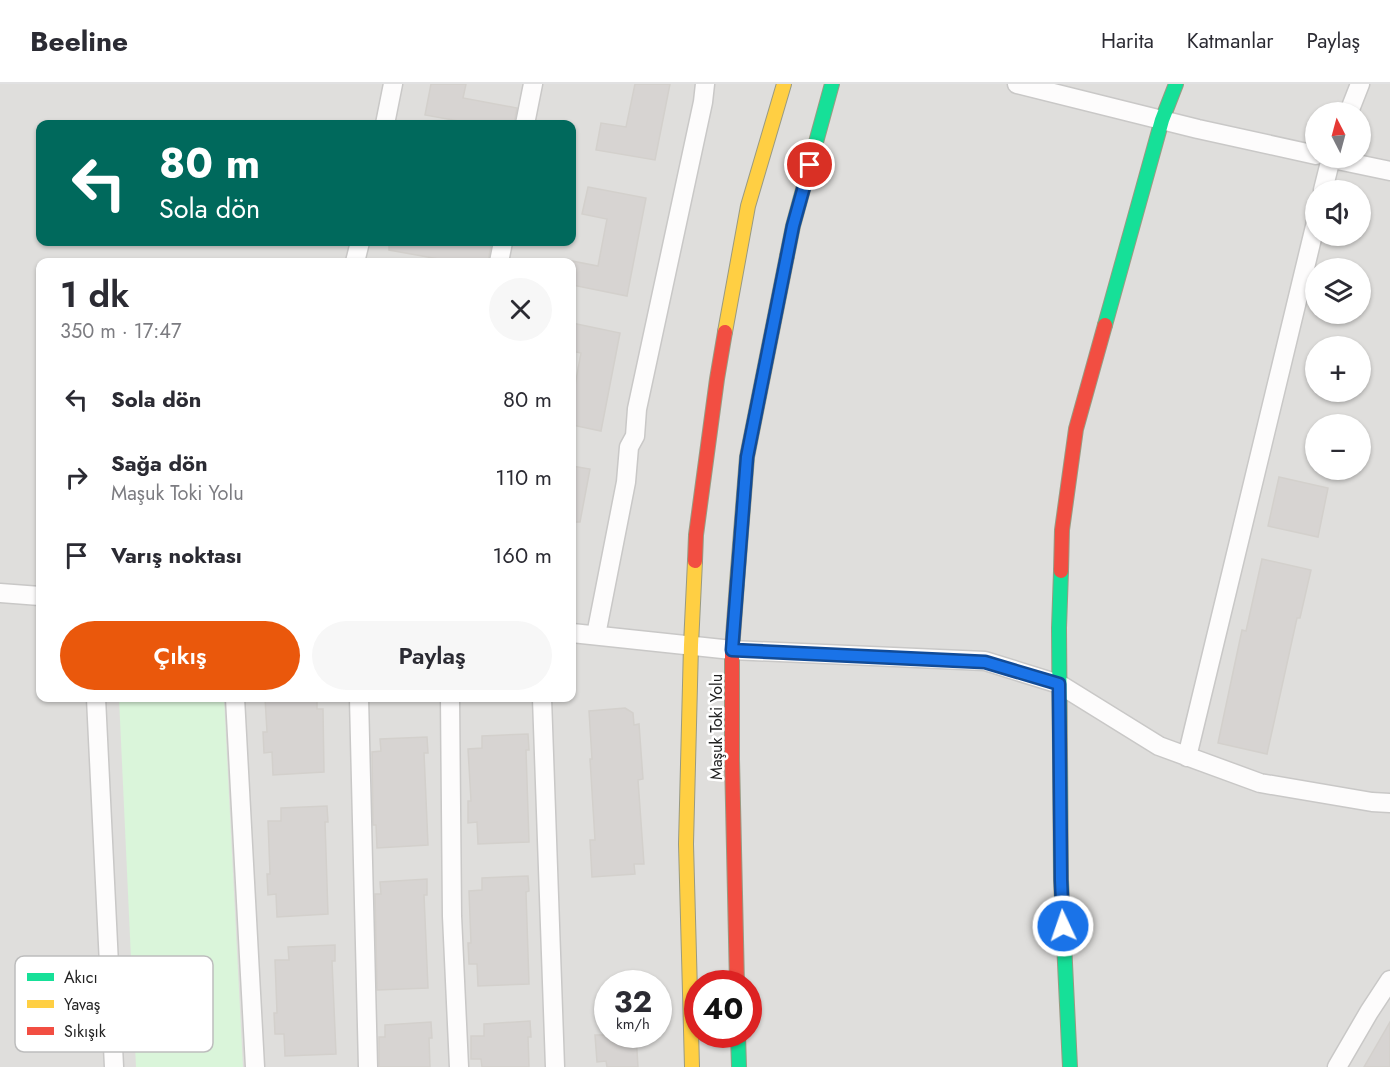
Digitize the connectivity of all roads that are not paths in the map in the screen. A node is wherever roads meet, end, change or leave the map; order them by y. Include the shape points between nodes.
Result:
1 (393, 84) edge
2 (533, 84) edge
3 (705, 84) edge
4 (784, 84) edge
5 (832, 84) edge
6 (1017, 84) edge
7 (1176, 84) edge
8 (1360, 84) edge
9 (1352, 102) edge
10 (387, 120) edge
11 (526, 120) edge
12 (1162, 120) junction
13 (1305, 152) edge
14 (1371, 167) edge
15 (1390, 171) edge
16 (1310, 246) edge
17 (0, 593) edge
18 (36, 596) edge
19 (576, 633) edge
20 (596, 635) junction
21 (691, 645) junction
22 (732, 650) junction
23 (1059, 684) junction
24 (96, 702) edge
25 (234, 702) edge
26 (359, 702) edge
27 (450, 702) edge
28 (542, 702) edge
29 (1188, 757) junction
30 (1390, 802) edge
31 (109, 956) edge
32 (737, 970) edge
33 (1390, 980) edge
34 (738, 1048) edge
35 (113, 1052) edge
36 (114, 1067) edge
37 (255, 1067) edge
38 (369, 1067) edge
39 (459, 1067) edge
40 (555, 1067) edge
41 (692, 1067) edge
42 (739, 1067) edge
43 (1070, 1067) edge
44 (1336, 1067) edge

1 - 10 street
2 - 11 street
3 - 20 street via 637,409 635,436 629,447 626,482
4 - 21 main road via 748,207 717,379 696,535
5 - 22 main road, Maşuk Toki Yolu via 793,226 747,457
6 - 12 street
7 - 12 main road
8 - 9 street
12 - 13 street
12 - 23 main road via 1076,429 1062,530
14 - 15 street
16 - 29 street
17 - 18 street
19 - 20 street
20 - 21 street
21 - 22 street
21 - 41 main road via 686,844
22 - 23 street via 985,662
22 - 32 main road, Maşuk Toki Yolu
23 - 29 street via 1159,746
23 - 43 main road via 1061,880
24 - 31 street
25 - 37 street
26 - 38 street
27 - 39 street
28 - 40 street
29 - 30 street via 1260,783
33 - 44 street
34 - 42 main road
35 - 36 street

